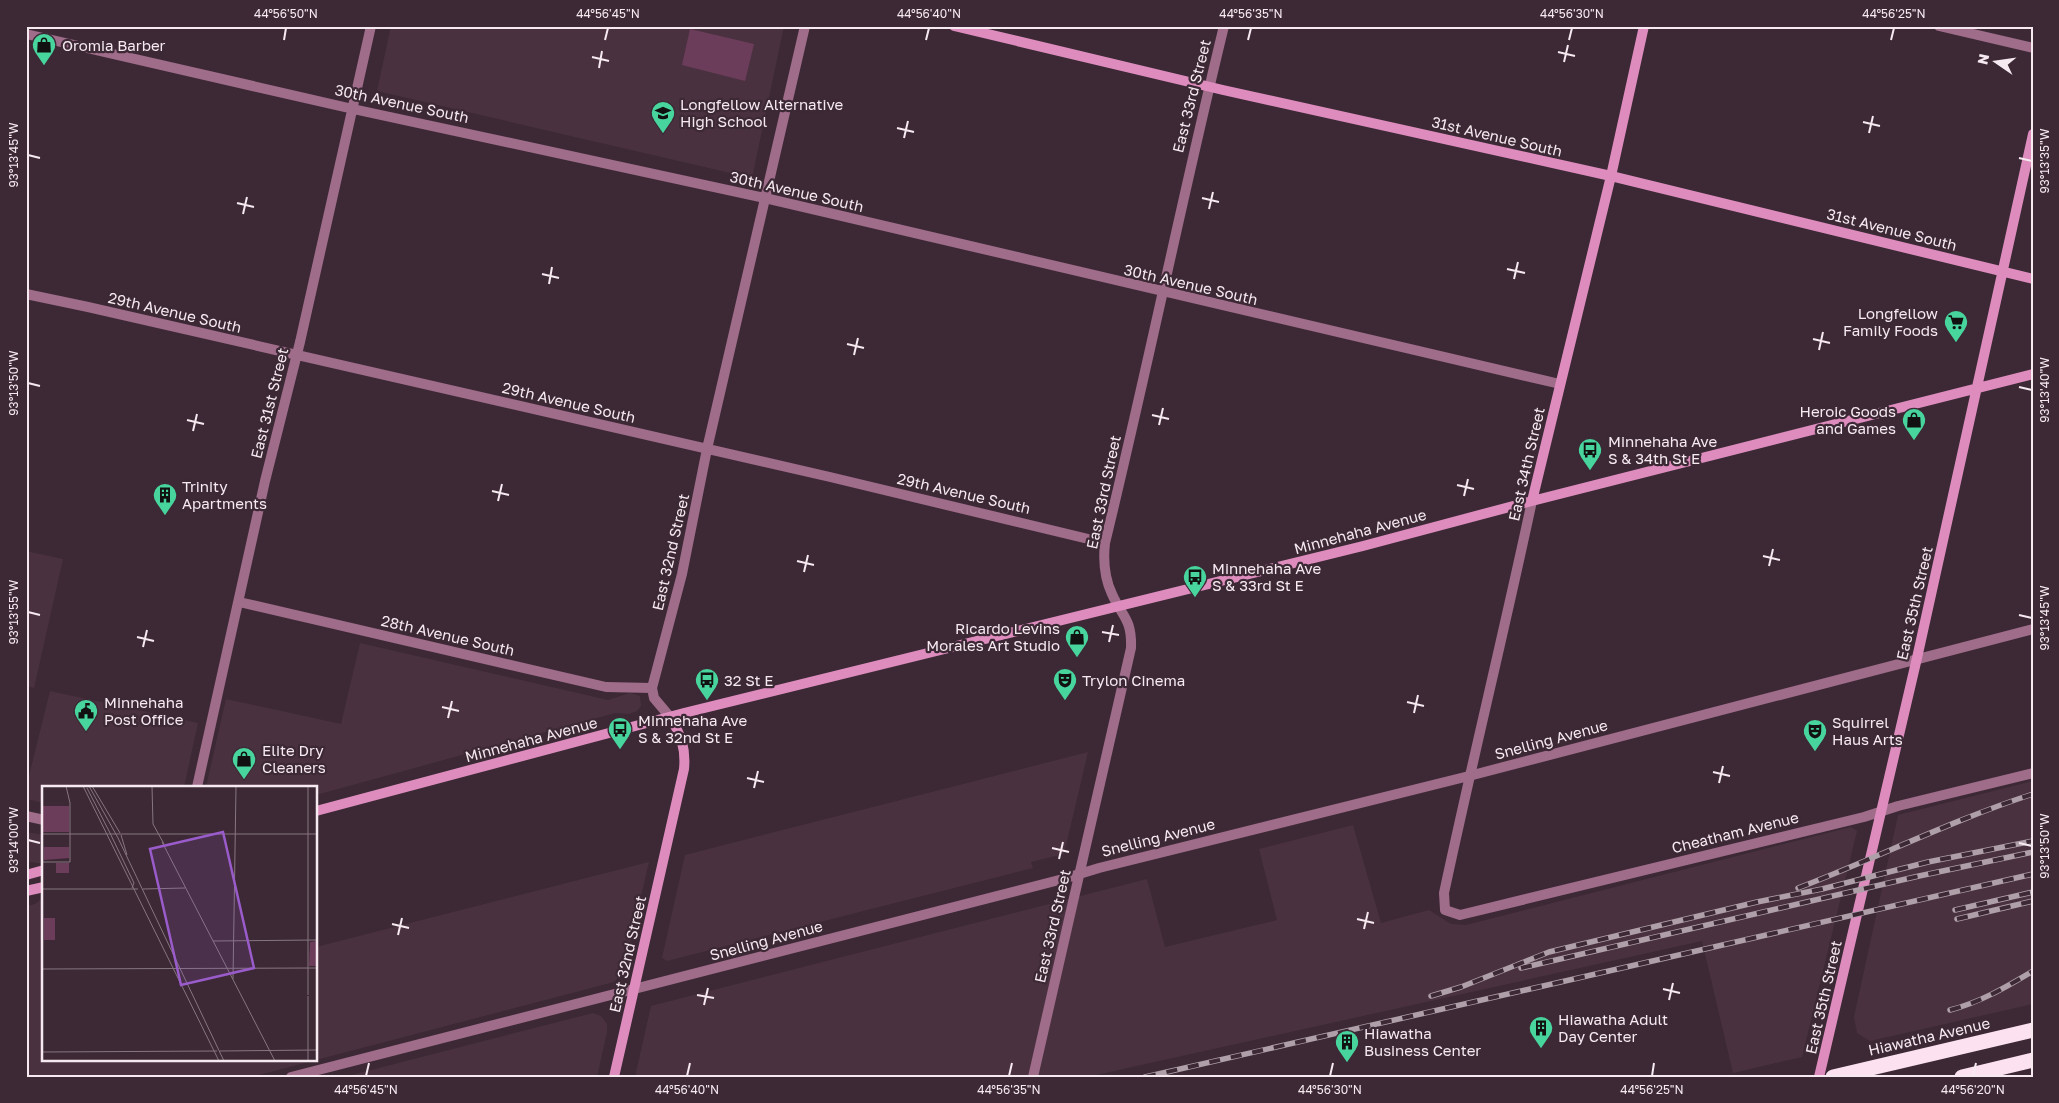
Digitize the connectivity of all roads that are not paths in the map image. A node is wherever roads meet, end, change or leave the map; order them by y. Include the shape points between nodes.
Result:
1 (371, 26) edge
2 (805, 26) edge
3 (954, 26) edge
4 (1224, 26) edge
5 (1644, 26) edge
6 (1940, 26) edge
7 (26, 34) edge
8 (2033, 48) edge
9 (1209, 87) junction
10 (353, 108) junction
11 (2033, 134) edge
12 (1611, 176) junction
13 (765, 198) junction
14 (2003, 272) junction
15 (2033, 279) edge
16 (1163, 293) junction
17 (26, 294) edge
18 (297, 354) junction
19 (2033, 374) edge
20 (1560, 384) junction
21 (1976, 387) junction
22 (708, 449) junction
23 (1532, 500) junction
24 (1105, 543) junction
25 (239, 602) junction
26 (1120, 607) junction
27 (2033, 629) edge
28 (1917, 658) junction
29 (652, 688) junction
30 (670, 718) junction
31 (2033, 773) edge
32 (1469, 776) junction
33 (197, 786) edge
34 (318, 811) edge
35 (1882, 811) junction
36 (26, 816) edge
37 (42, 820) edge
38 (42, 871) edge
39 (1080, 873) junction
40 (26, 875) edge
41 (42, 887) edge
42 (26, 891) edge
43 (1444, 910) joint
44 (634, 990) junction
45 (2033, 1030) edge
46 (2033, 1060) edge
47 (291, 1077) edge
48 (614, 1077) edge
49 (1033, 1077) edge
50 (1819, 1077) edge
51 (1833, 1077) edge
52 (1962, 1077) edge

1 - 10 street, East 31st Street
2 - 13 street, East 32nd Street
3 - 9 street, 31st Avenue South
4 - 9 street, East 33rd Street
5 - 12 street, East 34th Street
6 - 8 street
7 - 10 street, 30th Avenue South
9 - 12 street, 31st Avenue South
9 - 16 street, East 33rd Street
10 - 13 street, 30th Avenue South
10 - 18 street, East 31st Street
11 - 14 street, East 35th Street
12 - 14 street, 31st Avenue South
12 - 20 street, East 34th Street
13 - 16 street, 30th Avenue South
13 - 22 street, East 32nd Street
14 - 15 street, 31st Avenue South
14 - 21 street, East 35th Street
16 - 20 street, 30th Avenue South
16 - 24 street, East 33rd Street
17 - 18 street, 29th Avenue South
18 - 22 street, 29th Avenue South
18 - 25 street, East 31st Street
19 - 21 street, Minnehaha Avenue
20 - 23 street, East 34th Street
21 - 23 street, Minnehaha Avenue
21 - 28 street, East 35th Street
22 - 24 street, 29th Avenue South
22 - 29 street, East 32nd Street via 682,574
23 - 26 street, Minnehaha Avenue
23 - 32 street, East 34th Street
24 - 26 street, East 33rd Street via 1104,570
25 - 29 street, 28th Avenue South via 606,687
25 - 33 street, East 31st Street
26 - 30 street, Minnehaha Avenue
26 - 39 street, East 33rd Street via 1130,627 1131,648
27 - 28 street, Snelling Avenue
28 - 32 street, Snelling Avenue
28 - 35 street, East 35th Street
29 - 30 street, East 32nd Street via 654,698
30 - 34 street, Minnehaha Avenue
30 - 44 street, East 32nd Street via 685,746 684,769
31 - 35 street, Cheatham Avenue
32 - 39 street, Snelling Avenue
32 - 43 street, East 34th Street via 1444,893
35 - 43 street, Cheatham Avenue via 1460,915
35 - 50 street, East 35th Street
36 - 37 street
38 - 40 street
39 - 44 street, Snelling Avenue
39 - 49 street, East 33rd Street
41 - 42 street
44 - 47 street, Snelling Avenue
44 - 48 street, East 32nd Street
45 - 51 highway, Hiawatha Avenue
46 - 52 highway

